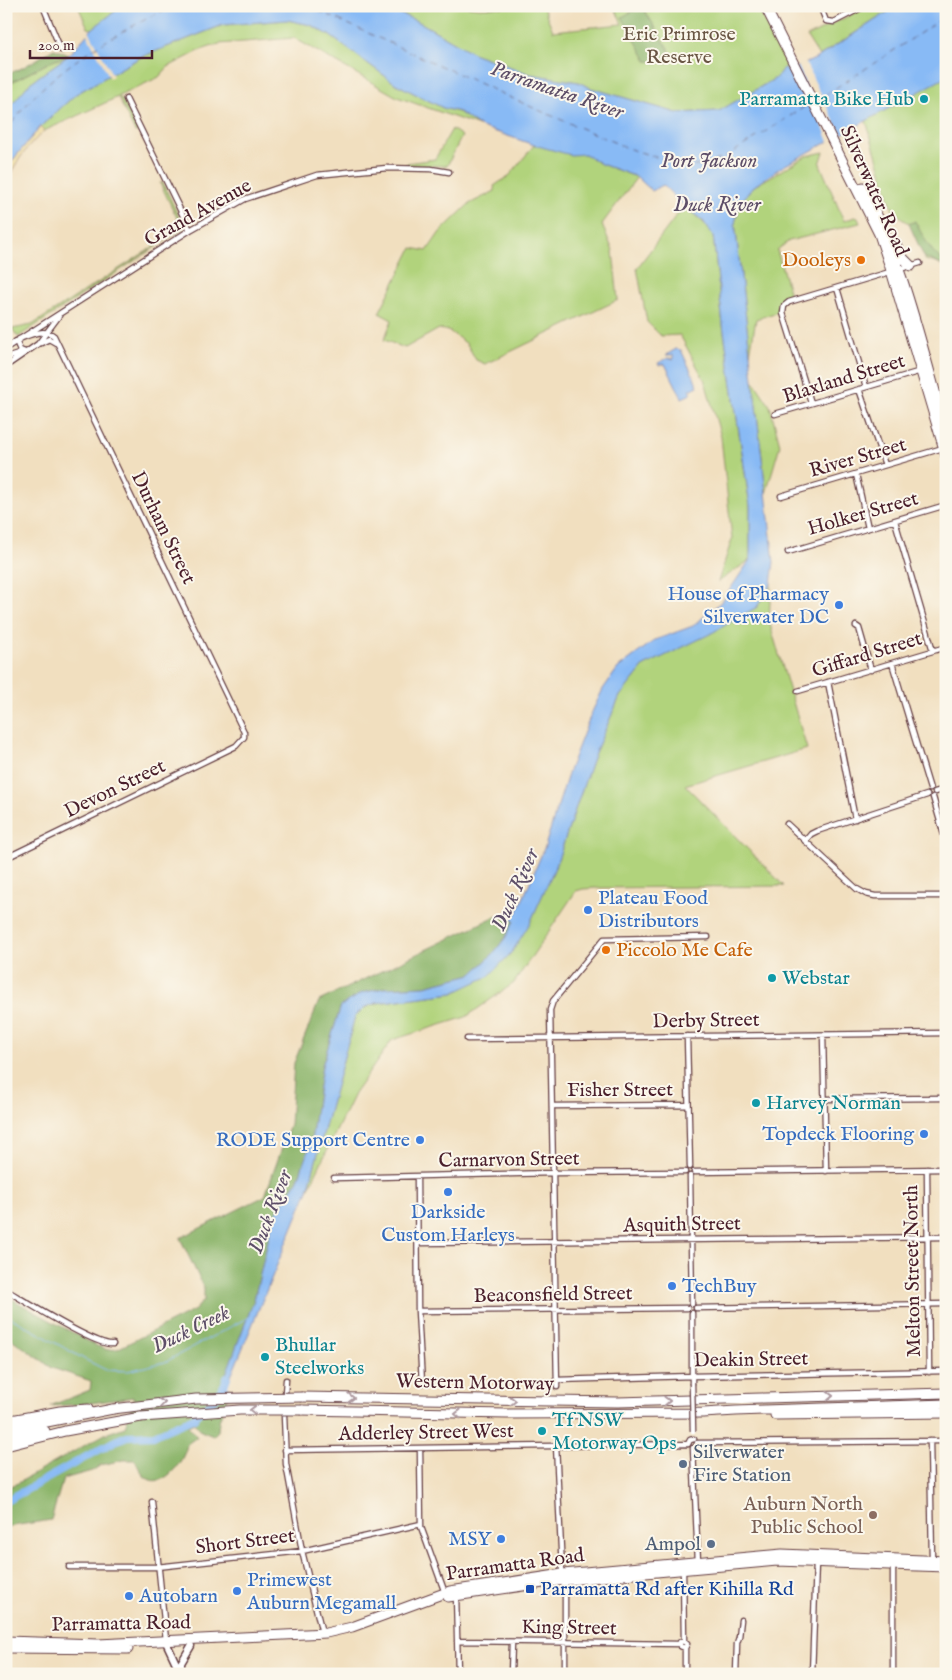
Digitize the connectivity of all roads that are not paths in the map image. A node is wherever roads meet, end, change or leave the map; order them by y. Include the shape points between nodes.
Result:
1 (43, 6) edge
2 (765, 6) edge
3 (772, 6) edge
4 (820, 6) edge
5 (865, 6) edge
6 (790, 49) junction
7 (61, 50) dead end
8 (126, 99) dead end
9 (449, 172) dead end
10 (874, 214) junction
11 (190, 230) junction
12 (920, 263) dead end
13 (911, 266) junction
14 (895, 270) junction
15 (837, 288) junction
16 (64, 312) junction
17 (53, 323) junction
18 (47, 332) junction
19 (55, 338) junction
20 (18, 340) junction
21 (57, 344) junction
22 (37, 346) junction
23 (6, 348) edge
24 (27, 352) junction
25 (6, 358) edge
26 (6, 366) edge
27 (920, 371) junction
28 (866, 387) junction
29 (858, 389) junction
30 (811, 403) junction
31 (775, 414) dead end
32 (946, 430) edge
33 (945, 452) edge
34 (885, 465) junction
35 (856, 474) junction
36 (781, 496) dead end
37 (946, 505) edge
38 (895, 521) junction
39 (868, 528) junction
40 (788, 552) dead end
41 (856, 626) dead end
42 (946, 647) edge
43 (933, 651) junction
44 (892, 663) junction
45 (871, 670) junction
46 (828, 682) junction
47 (798, 691) dead end
48 (236, 746) joint
49 (930, 789) junction
50 (946, 789) edge
51 (935, 792) junction
52 (927, 795) junction
53 (932, 797) junction
54 (855, 819) junction
55 (787, 824) dead end
56 (805, 841) junction
57 (946, 842) edge
58 (6, 858) edge
59 (946, 896) edge
60 (708, 937) dead end
61 (946, 1033) edge
62 (823, 1035) junction
63 (687, 1036) junction
64 (551, 1038) junction
65 (467, 1040) dead end
66 (946, 1098) edge
67 (825, 1100) junction
68 (688, 1104) junction
69 (552, 1106) junction
70 (690, 1167) junction
71 (927, 1169) junction
72 (946, 1169) edge
73 (826, 1171) junction
74 (685, 1172) junction
75 (553, 1173) junction
76 (692, 1174) junction
77 (417, 1177) junction
78 (334, 1178) dead end
79 (928, 1237) junction
80 (946, 1237) edge
81 (690, 1239) junction
82 (554, 1242) junction
83 (418, 1243) junction
84 (6, 1290) edge
85 (929, 1304) junction
86 (946, 1304) edge
87 (694, 1306) junction
88 (687, 1308) junction
89 (556, 1310) junction
90 (418, 1311) junction
91 (692, 1313) junction
92 (113, 1344) dead end
93 (929, 1372) junction
94 (946, 1372) edge
95 (692, 1376) junction
96 (286, 1380) dead end
97 (557, 1380) junction
98 (422, 1383) dead end
99 (557, 1387) dead end
100 (946, 1392) edge
101 (286, 1393) dead end
102 (946, 1404) edge
103 (113, 1409) junction
104 (703, 1413) junction
105 (946, 1413) edge
106 (284, 1415) dead end
107 (6, 1421) edge
108 (104, 1422) junction
109 (6, 1430) edge
110 (6, 1438) edge
111 (695, 1441) junction
112 (930, 1441) junction
113 (946, 1441) edge
114 (688, 1444) junction
115 (6, 1446) edge
116 (556, 1446) junction
117 (693, 1448) junction
118 (420, 1449) junction
119 (285, 1450) junction
120 (152, 1502) dead end
121 (422, 1524) junction
122 (302, 1551) junction
123 (816, 1559) junction
124 (932, 1560) junction
125 (946, 1561) edge
126 (699, 1565) junction
127 (893, 1565) junction
128 (69, 1567) dead end
129 (158, 1567) junction
130 (946, 1567) edge
131 (683, 1570) junction
132 (564, 1578) junction
133 (456, 1593) junction
134 (445, 1595) junction
135 (741, 1620) dead end
136 (322, 1633) junction
137 (6, 1641) edge
138 (457, 1641) junction
139 (684, 1641) junction
140 (512, 1642) junction
141 (565, 1642) junction
142 (680, 1644) junction
143 (167, 1645) junction
144 (191, 1646) junction
145 (6, 1648) edge
146 (684, 1648) junction
147 (181, 1674) edge
148 (458, 1674) edge
149 (512, 1674) edge
150 (565, 1674) edge
151 (685, 1674) edge
152 (736, 1674) edge
153 (812, 1674) edge
154 (893, 1674) edge

1 - 7 street
2 - 6 highway, Silverwater Road
3 - 6 highway, Silverwater Road
4 - 5 street via 830,23
6 - 10 highway, Silverwater Road
8 - 11 street
9 - 11 street, Grand Avenue via 387,168 317,175 245,199
10 - 13 highway
10 - 14 highway, Silverwater Road
11 - 16 street, Grand Avenue
12 - 13 street
13 - 14 street
14 - 15 street
14 - 27 highway, Silverwater Road
14 - 32 highway, Silverwater Road
15 - 28 street
15 - 30 street via 784,306 783,313
16 - 17 street, Grand Avenue
16 - 20 street, Grand Avenue
17 - 18 street, Grand Avenue
17 - 19 street
18 - 19 street
18 - 20 street
18 - 22 street, Grand Avenue
19 - 21 street
20 - 23 street, Grand Avenue
20 - 24 street via 20,350
21 - 22 street via 47,339
21 - 48 street, Durham Street via 242,726 244,737
22 - 24 street, Grand Avenue
24 - 25 street
24 - 26 street, Grand Avenue
27 - 28 street, Blaxland Street
27 - 33 highway, Silverwater Road
28 - 29 street, Blaxland Street
29 - 30 street, Blaxland Street
29 - 34 street
30 - 31 street, Blaxland Street
33 - 34 street, River Street
34 - 35 street, River Street
35 - 36 street, River Street
35 - 39 street
37 - 38 street, Holker Street
38 - 39 street, Holker Street
38 - 43 street
39 - 40 street, Holker Street
41 - 45 street
42 - 43 street, Giffard Street
43 - 44 street, Giffard Street
44 - 45 street, Giffard Street
44 - 49 street
45 - 46 street, Giffard Street
46 - 47 street, Giffard Street
46 - 54 street
48 - 58 street, Devon Street
49 - 51 street
49 - 52 street
50 - 51 street
51 - 53 street
52 - 53 street
52 - 54 street
53 - 57 street
54 - 56 street via 814,832
55 - 56 street
56 - 59 street via 866,894
60 - 64 street via 604,939 553,1001 550,1010
61 - 62 street, Derby Street
62 - 63 street, Derby Street
62 - 67 street
63 - 64 street, Derby Street
63 - 68 street
64 - 65 street, Derby Street
64 - 69 street
66 - 67 street
67 - 73 street
68 - 69 street, Fisher Street
68 - 70 street
69 - 75 street
70 - 74 street
70 - 76 street via 694,1169
71 - 72 street
71 - 73 street
71 - 79 street, Melton Street North
73 - 76 street
74 - 75 street, Carnarvon Street
74 - 76 street
75 - 77 street, Carnarvon Street
75 - 82 street
76 - 81 street
77 - 78 street, Carnarvon Street
77 - 83 street
79 - 80 street, Asquith Street
79 - 81 street, Asquith Street
79 - 85 street, Melton Street North
81 - 82 street, Asquith Street
81 - 87 street
82 - 83 street, Asquith Street
82 - 89 street
83 - 90 street
84 - 92 street via 89,1337 107,1345
85 - 86 street
85 - 87 street
85 - 93 street, Melton Street North
87 - 88 street
87 - 91 street
88 - 89 street, Beaconsfield Street
88 - 91 street
89 - 90 street, Beaconsfield Street
89 - 97 street
90 - 98 street
91 - 95 street
93 - 94 street, Deakin Street
93 - 95 street, Deakin Street
95 - 97 street, Deakin Street
95 - 111 street, bridge
96 - 101 street
97 - 99 street
103 -> 100 highway, Western Motorway, bridge via 196,1399 302,1397 618,1402
102 - 104 highway, Western Motorway
103 - 107 highway via 60,1411
103 - 109 highway, Western Motorway
104 - 105 highway via 746,1416
104 -> 108 highway, Western Motorway, bridge via 240,1410
106 - 119 street
108 - 110 highway, Western Motorway
108 - 115 highway, Western Motorway
111 - 112 street
111 - 114 street via 690,1440
111 - 117 street
112 - 113 street
112 - 124 street
114 - 116 street, Adderley Street West
114 - 117 street
116 - 118 street, Adderley Street West
116 - 132 street
117 - 126 street
118 - 119 street, Adderley Street West
118 - 121 street
119 - 122 street
120 - 129 street
121 - 122 street, Short Street
121 - 134 street
122 - 129 street, Short Street
122 - 136 street
123 - 124 highway, Parramatta Road
123 - 126 highway, Parramatta Road
123 - 127 highway, Parramatta Road
123 - 153 street
124 - 125 highway, Parramatta Road
126 - 131 highway, Parramatta Road
126 - 132 highway, Parramatta Road
127 - 130 highway, Parramatta Road
127 - 154 street
128 - 129 street, Short Street
129 - 143 street
131 - 132 highway, Parramatta Road
131 - 139 street
132 - 133 highway, Parramatta Road
132 - 141 street
133 - 134 highway, Parramatta Road
133 - 138 street
134 - 136 highway, Parramatta Road via 352,1627
134 - 144 highway, Parramatta Road via 331,1638
135 - 152 street
136 - 143 highway, Parramatta Road
137 - 143 highway, Parramatta Road
138 - 140 street, King Street
138 - 148 street
139 - 142 street
139 - 146 street via 687,1645
140 - 141 street, King Street
140 - 149 street
141 - 142 street, King Street
141 - 150 street
142 - 146 street
143 - 144 highway, Parramatta Road
143 - 145 highway, Parramatta Road via 107,1650
143 - 147 main road
144 - 147 main road via 181,1663
146 - 151 street

